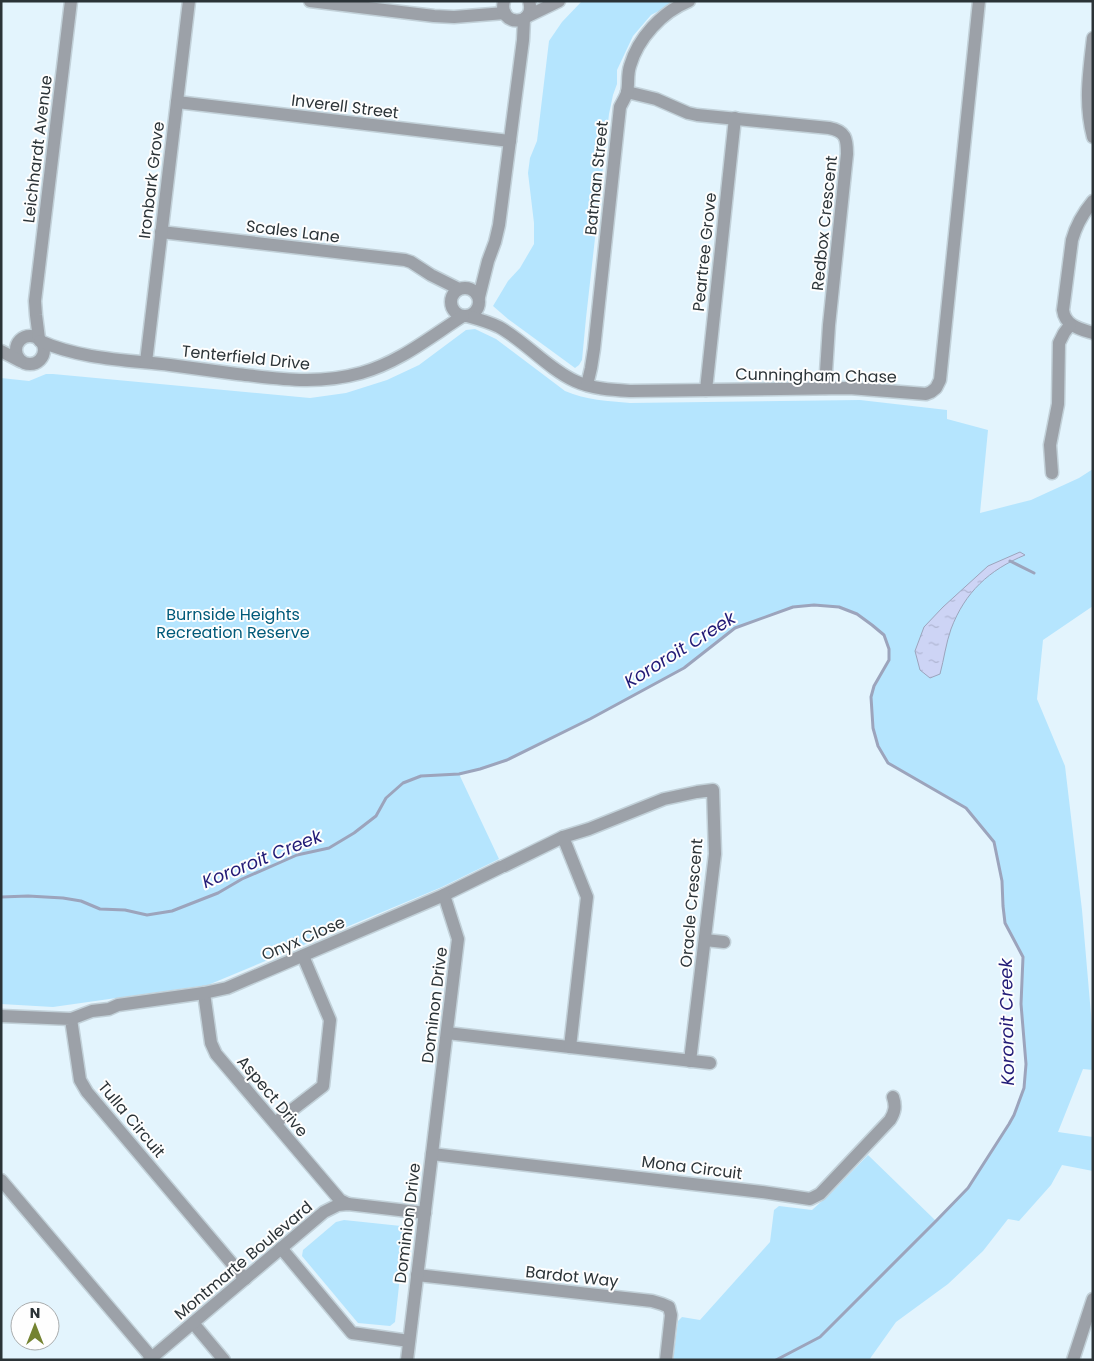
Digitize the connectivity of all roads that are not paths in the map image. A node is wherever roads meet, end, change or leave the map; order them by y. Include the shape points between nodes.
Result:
1 (71, 1) edge
2 (189, 1) edge
3 (310, 1) edge
4 (530, 1) edge
5 (559, 1) edge
6 (689, 1) edge
7 (979, 1) edge
8 (347, 3) edge
9 (505, 8) edge
10 (526, 17) junction
11 (1093, 38) edge
12 (520, 56) junction
13 (627, 92) junction
14 (177, 102) junction
15 (735, 118) junction
16 (1093, 137) edge
17 (510, 141) junction
18 (1093, 201) edge
19 (161, 232) junction
20 (488, 260) junction
21 (419, 268) junction
22 (461, 288) junction
23 (479, 300) junction
24 (451, 302) junction
25 (465, 316) junction
26 (1070, 325) junction
27 (502, 328) junction
28 (1093, 332) edge
29 (32, 338) junction
30 (426, 341) junction
31 (1, 343) edge
32 (1, 351) edge
33 (85, 355) junction
34 (20, 360) junction
35 (39, 360) junction
36 (146, 362) junction
37 (586, 385) junction
38 (825, 388) junction
39 (706, 390) junction
40 (1052, 473) dead end
41 (563, 837) junction
42 (503, 866) joint
43 (444, 895) junction
44 (704, 940) junction
45 (724, 942) dead end
46 (303, 956) junction
47 (204, 993) junction
48 (1, 1016) edge
49 (71, 1019) junction
50 (447, 1033) junction
51 (570, 1047) junction
52 (690, 1061) junction
53 (710, 1063) dead end
54 (441, 1091) joint
55 (893, 1096) dead end
56 (275, 1123) junction
57 (432, 1154) junction
58 (1, 1180) edge
59 (348, 1204) junction
60 (425, 1213) junction
61 (281, 1248) junction
62 (417, 1275) junction
63 (245, 1279) junction
64 (1093, 1298) edge
65 (193, 1323) junction
66 (410, 1341) junction
67 (150, 1359) edge
68 (224, 1360) edge
69 (407, 1360) edge
70 (666, 1360) edge
71 (1073, 1360) edge

1 - 29 street, Leichhardt Avenue
2 - 14 street, Ironbark Grove
3 - 8 street
4 - 10 street
5 - 10 street
6 - 13 street, Batman Street via 658,21 641,43 630,64
7 - 38 street, Cunningham Chase via 938,384 931,392 919,394
8 - 9 street via 434,16 464,16
9 - 10 street via 515,21
9 - 12 street
10 - 12 street
11 - 16 street via 1087,98
12 - 17 street
13 - 15 street, Redbox Crescent via 688,113
13 - 37 street, Batman Street via 620,107 594,349
14 - 17 street, Inverell Street
14 - 19 street, Ironbark Grove
15 - 38 street, Redbox Crescent via 829,128 841,132 846,138
15 - 39 street, Peartree Grove
17 - 20 street via 499,225
18 - 26 street via 1080,218 1070,246 1063,310
19 - 21 street, Scales Lane via 396,259 411,262
19 - 36 street, Ironbark Grove
20 - 22 street
20 - 23 street
21 - 22 street, Scales Lane
21 - 24 street, Scales Lane
22 - 23 street via 473,290
22 - 24 street via 455,291
23 - 25 street via 477,310
23 - 27 street, Cunningham Chase
24 - 25 street via 455,312
24 - 30 street, Tenterfield Drive via 445,318
25 - 27 street, Cunningham Chase
25 - 30 street, Tenterfield Drive
26 - 28 street
26 - 40 street via 1059,343 1058,404 1050,445
27 - 37 street, Cunningham Chase via 569,378
29 - 31 street
29 - 33 street, Tenterfield Drive
29 - 34 street via 18,341 15,349
29 - 35 street via 43,346
30 - 36 street, Tenterfield Drive via 380,367 329,380 293,380
32 - 34 street
33 - 35 street, Tenterfield Drive
33 - 36 street, Tenterfield Drive
34 - 35 street via 33,364
37 - 39 street, Cunningham Chase via 632,391
38 - 39 street, Cunningham Chase
41 - 42 street, Oracle Crescent
41 - 44 street, Oracle Crescent via 664,800 697,792 719,791
41 - 51 street via 587,897
42 - 43 street, Onyx Close
43 - 46 street, Onyx Close
43 - 50 street, Dominon Drive via 458,939
44 - 45 street
44 - 52 street, Oracle Crescent
46 - 47 street, Onyx Close via 227,988
46 - 56 street via 330,1020 323,1086
47 - 49 street, Onyx Close via 92,1011
47 - 56 street, Aspect Drive via 211,1043 216,1054
48 - 49 street
49 - 63 street, Tulla Circuit via 80,1080 87,1092
50 - 51 street
50 - 54 street, Dominon Drive
51 - 52 street
52 - 53 street
54 - 57 street, Dominion Drive
55 - 57 street, Mona Circuit via 895,1104 890,1120 820,1194 810,1198
56 - 59 street, Aspect Drive via 340,1200
57 - 60 street, Dominion Drive
58 - 67 street
59 - 60 street, Montmarte Boulevard
59 - 61 street, Montmarte Boulevard via 324,1212
60 - 62 street, Dominion Drive
61 - 63 street, Montmarte Boulevard
61 - 66 street via 352,1334
62 - 66 street, Dominion Drive
62 - 70 street, Bardot Way via 662,1304 669,1308 671,1315
63 - 65 street, Montmarte Boulevard
64 - 71 street
65 - 67 street, Montmarte Boulevard
65 - 68 street
66 - 69 street, Dominion Drive

